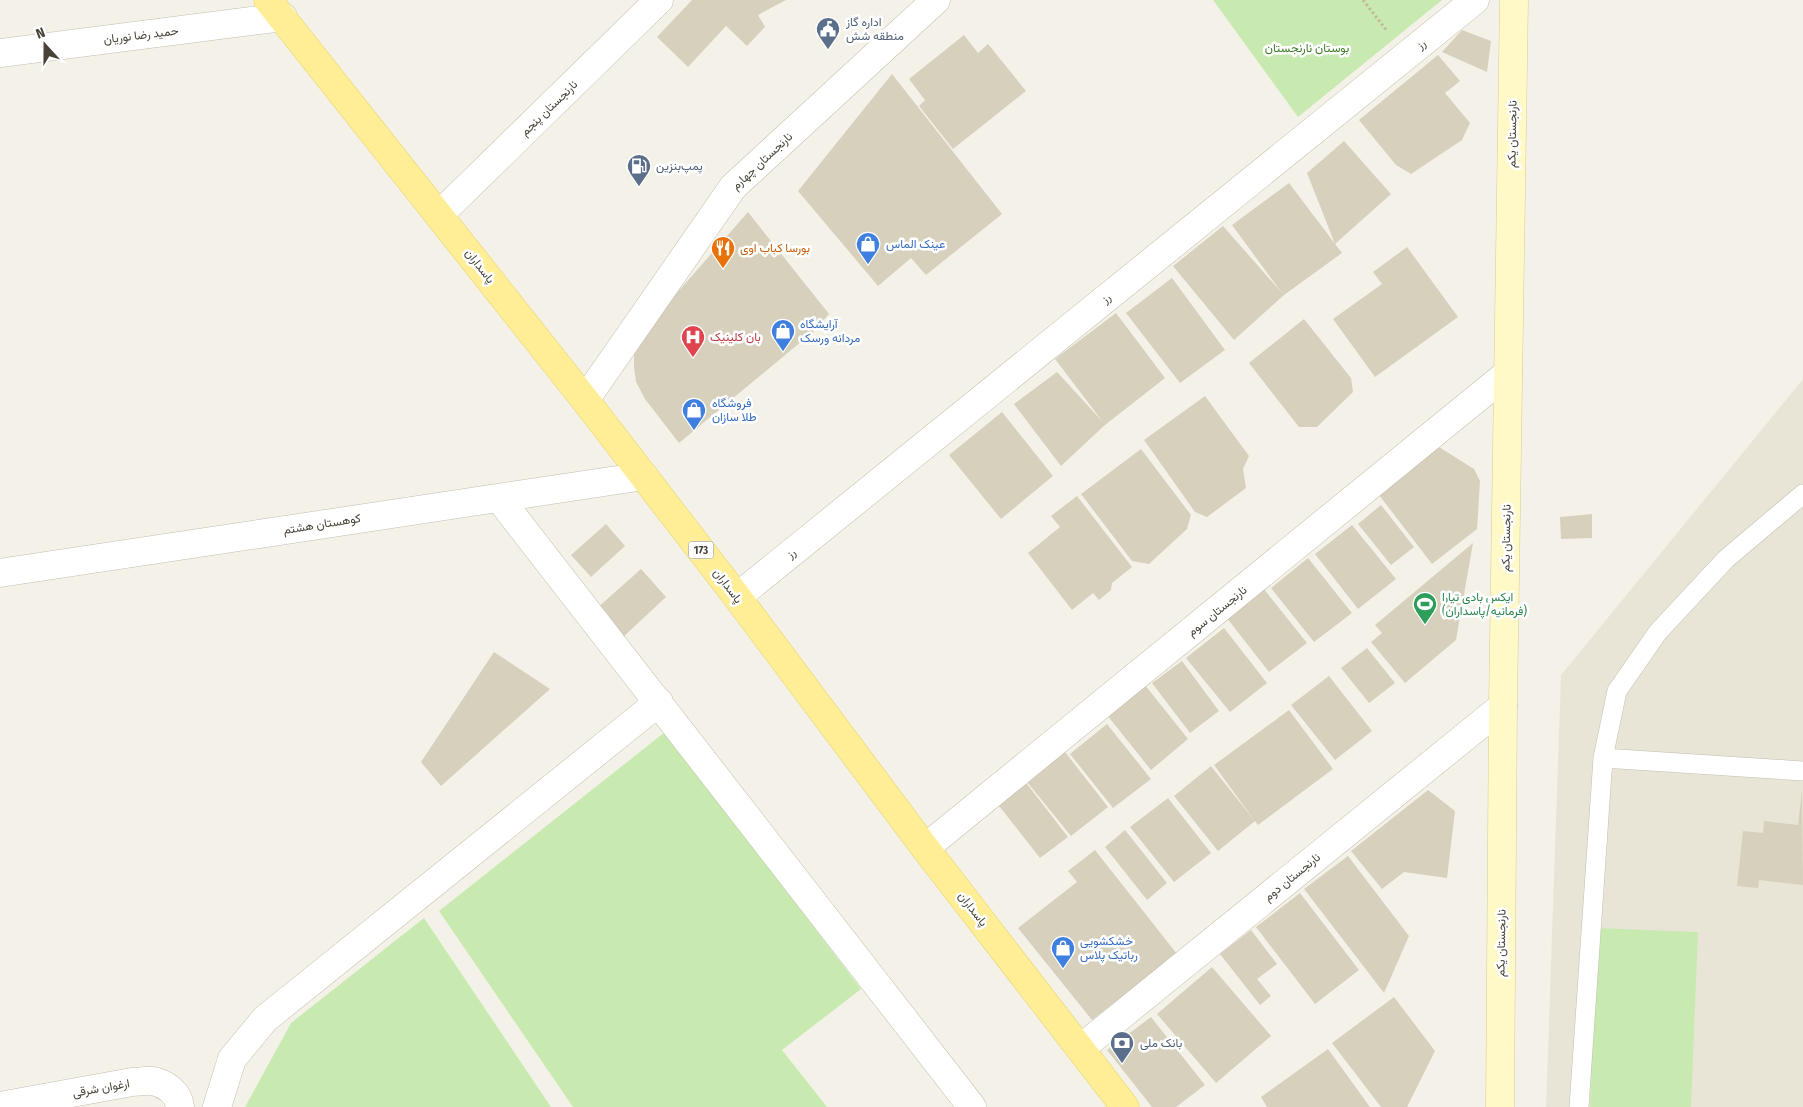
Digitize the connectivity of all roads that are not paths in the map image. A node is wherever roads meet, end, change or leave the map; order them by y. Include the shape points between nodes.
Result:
1 (659, 0) edge
2 (936, 0) edge
3 (1475, 0) edge
4 (1514, 0) edge
5 (275, 9) edge
6 (0, 54) edge
7 (439, 215) junction
8 (1508, 373) junction
9 (585, 400) junction
10 (644, 476) junction
11 (1803, 494) edge
12 (499, 498) junction
13 (0, 572) edge
14 (736, 597) junction
15 (659, 702) junction
16 (1503, 706) junction
17 (1603, 758) junction
18 (1803, 771) edge
19 (925, 848) junction
20 (1080, 1048) junction
21 (176, 1098) edge
22 (0, 1106) edge
23 (217, 1107) edge
24 (972, 1107) edge
25 (1125, 1107) edge
26 (1500, 1107) edge
27 (1579, 1107) edge

1 - 7 street, نارنجستان پنجم
2 - 9 street, نارنجستان چهارم via 733,187
3 - 14 street, رز
4 - 8 main road, نارنجستان یکم
5 - 6 street, حمید رضا نوریان
5 - 7 main road, پاسداران / 173
7 - 9 main road, پاسداران / 173
8 - 16 main road, نارنجستان یکم
8 - 19 street, نارنجستان سوم
9 - 10 main road, پاسداران / 173
10 - 12 street, کوهستان هشتم
10 - 14 main road, پاسداران / 173
11 - 17 lane via 1726,559 1658,632 1617,691
12 - 13 street, کوهستان هشتم
12 - 15 street
14 - 19 main road, پاسداران / 173
15 - 23 street via 265,1019 232,1059
15 - 24 street
16 - 20 street, نارنجستان دوم
16 - 26 main road, نارنجستان یکم
17 - 18 lane
17 - 27 lane
19 - 20 main road, پاسداران / 173
20 - 25 main road, پاسداران / 173
21 - 22 street, ارغوان شرقی via 152,1081

